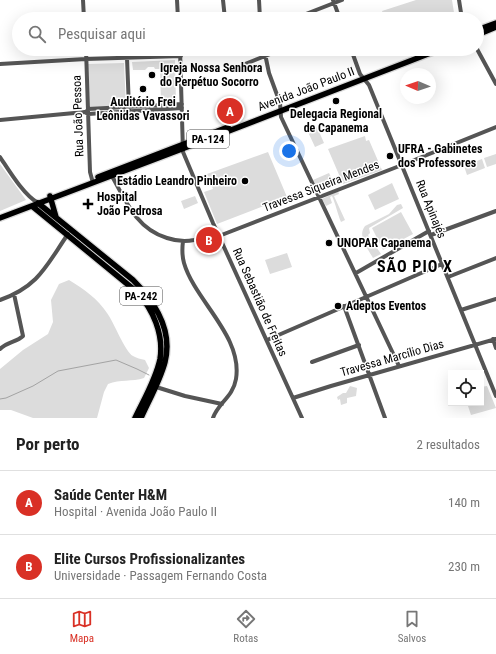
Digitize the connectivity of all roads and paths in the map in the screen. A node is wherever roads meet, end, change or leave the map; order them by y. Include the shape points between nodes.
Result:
1 (83, 0) edge
2 (177, 0) edge
3 (223, 0) edge
4 (259, 0) edge
5 (342, 0) edge
6 (459, 0) edge
7 (333, 1) edge
8 (84, 12) edge
9 (178, 12) edge
10 (225, 12) edge
11 (260, 12) edge
12 (309, 12) edge
13 (337, 12) edge
14 (461, 12) edge
15 (496, 23) edge
16 (484, 27) edge
17 (496, 27) edge
18 (484, 32) edge
19 (145, 56) edge
20 (180, 56) edge
21 (354, 56) edge
22 (417, 56) edge
23 (481, 56) edge
24 (265, 57) joint
25 (127, 58) junction
26 (86, 59) junction
27 (0, 64) edge
28 (240, 66) dead end
29 (363, 77) junction
30 (496, 84) edge
31 (182, 106) junction
32 (130, 109) junction
33 (280, 109) junction
34 (87, 112) junction
35 (0, 120) edge
36 (496, 127) edge
37 (183, 147) junction
38 (0, 157) edge
39 (402, 165) junction
40 (112, 176) junction
41 (92, 181) junction
42 (320, 196) junction
43 (50, 197) junction
44 (36, 202) junction
45 (496, 211) edge
46 (0, 215) edge
47 (0, 218) edge
48 (57, 219) junction
49 (216, 229) junction
50 (69, 232) junction
51 (430, 233) junction
52 (219, 236) junction
53 (183, 241) junction
54 (496, 258) edge
55 (442, 264) junction
56 (356, 273) junction
57 (448, 277) junction
58 (14, 294) junction
59 (367, 297) junction
60 (496, 299) edge
61 (0, 300) edge
62 (344, 306) junction
63 (461, 310) junction
64 (494, 339) edge
65 (267, 340) junction
66 (359, 345) junction
67 (475, 345) junction
68 (496, 348) edge
69 (0, 349) edge
70 (312, 362) dead end
71 (399, 366) junction
72 (370, 375) junction
73 (153, 386) junction
74 (496, 396) edge
75 (293, 398) junction
76 (222, 404) junction
77 (135, 418) edge
78 (141, 418) edge
79 (213, 418) edge
80 (302, 418) edge
81 (385, 418) edge

1 - 8 street
2 - 9 street
3 - 10 street
4 - 11 street
5 - 7 street
6 - 14 street
7 - 12 street
7 - 13 street
15 - 16 main road
17 - 18 main road
19 - 25 street
20 - 31 street
21 - 29 street, Rua Apinajés
22 - 29 main road, Avenida João Paulo II / PA-124
23 - 30 street
24 - 28 street
24 - 33 street
25 - 26 street
25 - 32 street
26 - 27 street
26 - 34 street, Rua João Pessoa
29 - 33 main road, Avenida João Paulo II / PA-124
29 - 39 street, Rua Apinajés via 368,83
31 - 32 street
31 - 37 street
32 - 34 street
33 - 37 main road, Avenida João Paulo II / PA-124
33 - 42 street via 281,116
34 - 35 street
34 - 41 street, Rua João Pessoa
36 - 39 street, Travessa Siqueira Mendes
37 - 40 main road, Avenida João Paulo II / PA-124
37 - 41 main road, Avenida João Paulo II / PA-124
37 - 49 street, Rua Sebastião de Freitas
38 - 44 street via 15,179
39 - 42 street, Travessa Siqueira Mendes
39 - 51 street, Rua Apinajés
40 - 41 main road, Avenida João Paulo II / PA-124
40 - 53 street via 131,211 144,226 162,237
41 - 43 main road, Avenida João Paulo II / PA-124
42 - 52 street, Travessa Siqueira Mendes
42 - 56 street
43 - 44 main road, Avenida João Paulo II / PA-124
43 - 48 main road
44 - 46 main road, Avenida João Paulo II / PA-124
44 - 47 main road, Avenida João Paulo II / PA-124
44 - 48 main road, PA-242
44 - 50 main road, PA-242 via 39,211
45 - 51 street
48 - 50 main road, PA-242
49 - 52 street, Rua Sebastião de Freitas
49 - 53 street via 196,240
50 - 58 street via 38,277
50 - 73 main road, PA-242 via 144,296 164,350
51 - 55 street, Rua Apinajés
51 - 56 street
52 - 65 street, Rua Sebastião de Freitas
53 - 76 street via 186,269 224,332 235,362 233,389
54 - 57 street
55 - 57 street, Rua Apinajés
55 - 59 street
56 - 59 street
57 - 63 street, Rua Apinajés
58 - 61 street
58 - 69 street via 23,336
59 - 62 street
59 - 71 street
60 - 63 street
62 - 65 street
62 - 66 street
63 - 67 street, Rua Apinajés
64 - 67 street, Travessa Marcílio Dias
64 - 68 street
65 - 75 street, Rua Sebastião de Freitas
66 - 70 street
66 - 72 street
67 - 71 street, Travessa Marcílio Dias
67 - 74 street, Rua Apinajés
71 - 72 street, Travessa Marcílio Dias
72 - 75 street, Travessa Marcílio Dias
72 - 81 street
73 - 76 street
73 - 77 main road, PA-242
73 - 78 main road, PA-242
75 - 80 street, Rua Sebastião de Freitas
76 - 79 street

